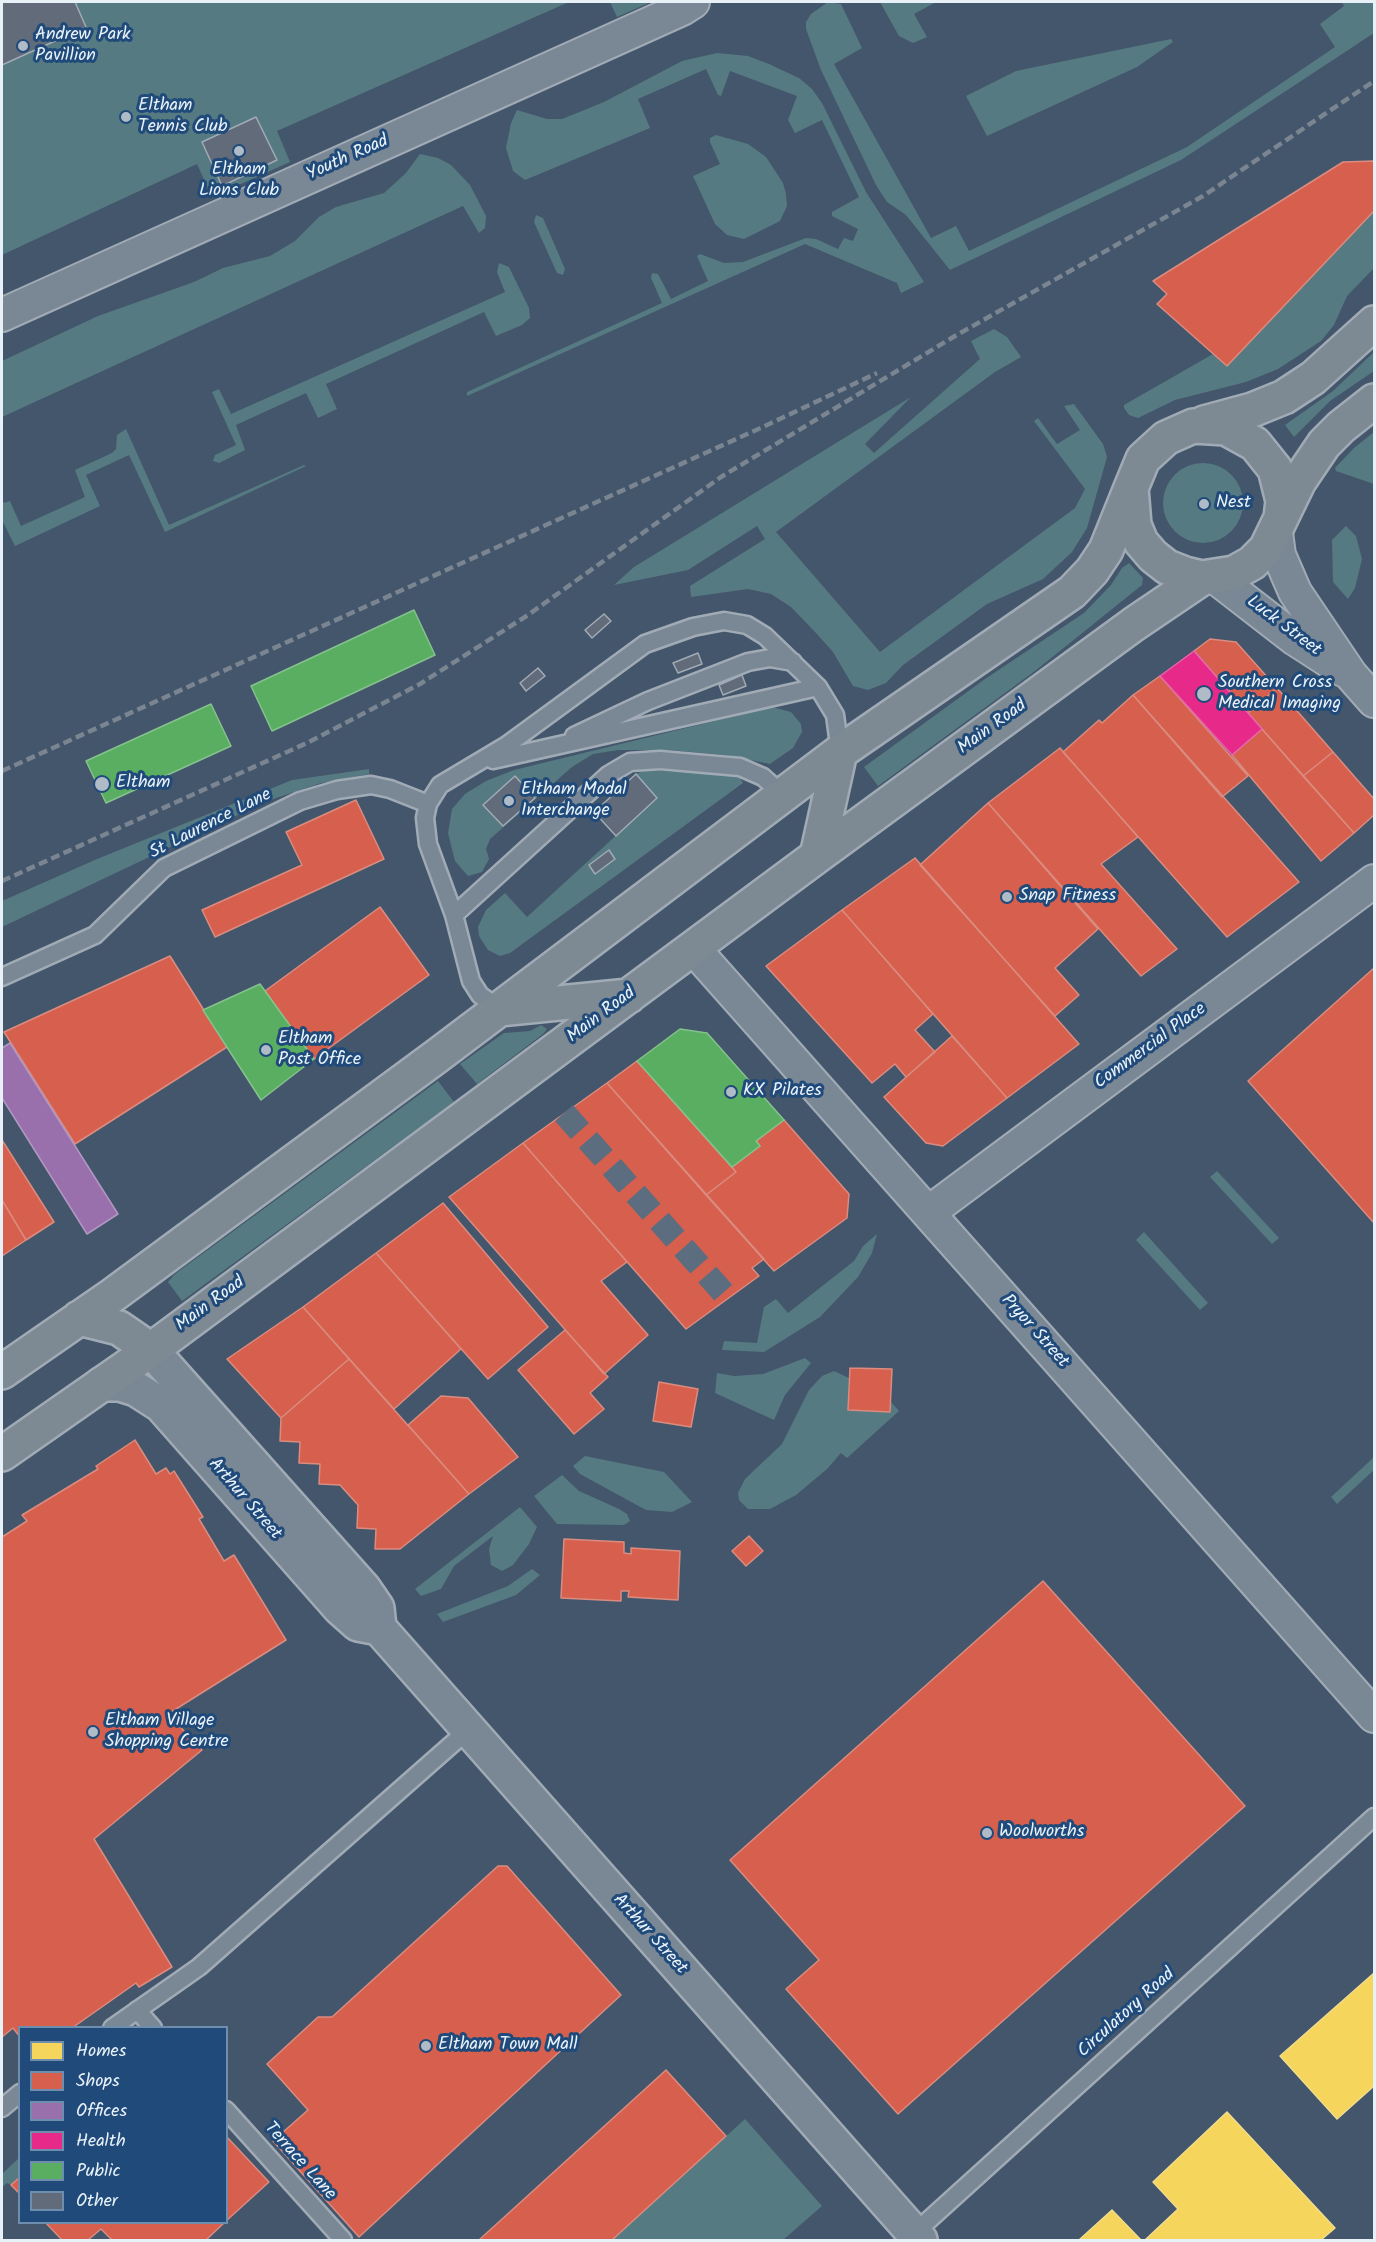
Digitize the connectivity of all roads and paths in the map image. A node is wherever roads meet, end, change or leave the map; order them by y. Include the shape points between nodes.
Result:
1 (693, 2) edge
2 (2, 315) edge
3 (1374, 323) edge
4 (1374, 401) edge
5 (1193, 426) junction
6 (1131, 488) junction
7 (1278, 525) junction
8 (1209, 578) junction
9 (793, 662) junction
10 (1352, 675) junction
11 (818, 687) junction
12 (1374, 701) edge
13 (549, 748) junction
14 (840, 752) junction
15 (483, 762) junction
16 (784, 796) junction
17 (428, 804) junction
18 (817, 856) junction
19 (1374, 881) edge
20 (454, 915) junction
21 (694, 949) junction
22 (2, 977) edge
23 (629, 996) junction
24 (499, 1009) junction
25 (928, 1213) junction
26 (79, 1318) junction
27 (151, 1350) junction
28 (2, 1372) edge
29 (102, 1384) junction
30 (2, 1454) edge
31 (379, 1628) junction
32 (1374, 1716) edge
33 (468, 1730) junction
34 (1374, 1817) edge
35 (137, 2010) junction
36 (115, 2026) edge
37 (151, 2026) edge
38 (18, 2095) edge
39 (2, 2108) edge
40 (228, 2112) edge
41 (913, 2238) edge
42 (343, 2241) edge

1 - 2 street, Youth Road
3 - 5 main road via 1313,378 1284,397
4 - 7 main road via 1341,427 1312,459
5 - 6 main road via 1153,447 1143,459
5 - 7 main road via 1218,427 1242,434 1267,455 1281,485
6 - 8 main road via 1134,525 1141,542 1167,567
6 - 14 main road via 1106,550 1072,592
7 - 8 main road via 1266,549 1252,563 1234,573
7 - 10 street, Luck Street via 1279,555 1295,592
8 - 10 street, Luck Street
8 - 18 main road, Main Road via 1124,631
9 - 11 lane
9 - 13 lane via 770,658 748,662 648,701
9 - 15 lane via 754,629 732,621 708,623 653,640
10 - 12 street, Luck Street
11 - 13 lane
11 - 14 lane via 835,715
13 - 15 lane
14 - 16 main road
14 - 18 main road
15 - 17 lane via 440,785
16 - 20 lane via 763,777 740,767 660,760 622,765
16 - 24 main road
17 - 20 lane via 428,844
17 - 22 lane, St Laurence Lane via 371,785 300,801 164,868 95,935
18 - 21 main road, Main Road
19 - 25 street, Commercial Place
20 - 24 lane via 471,981 480,995
21 - 23 main road, Main Road
21 - 25 street, Pryor Street
23 - 24 main road
23 - 27 main road, Main Road
24 - 26 main road
25 - 32 street, Pryor Street
26 - 27 main road via 119,1328
26 - 28 main road
27 - 29 main road, Main Road
27 - 31 street, Arthur Street via 364,1588 377,1608
29 - 30 main road, Main Road
29 - 31 street, Arthur Street via 136,1389 161,1405 340,1608 358,1624
31 - 33 street, Arthur Street
33 - 35 lane via 199,1967
33 - 41 street, Arthur Street
34 - 41 lane, Circulatory Road
35 - 36 lane
35 - 37 lane
38 - 39 lane
40 - 42 lane, Terrace Lane

